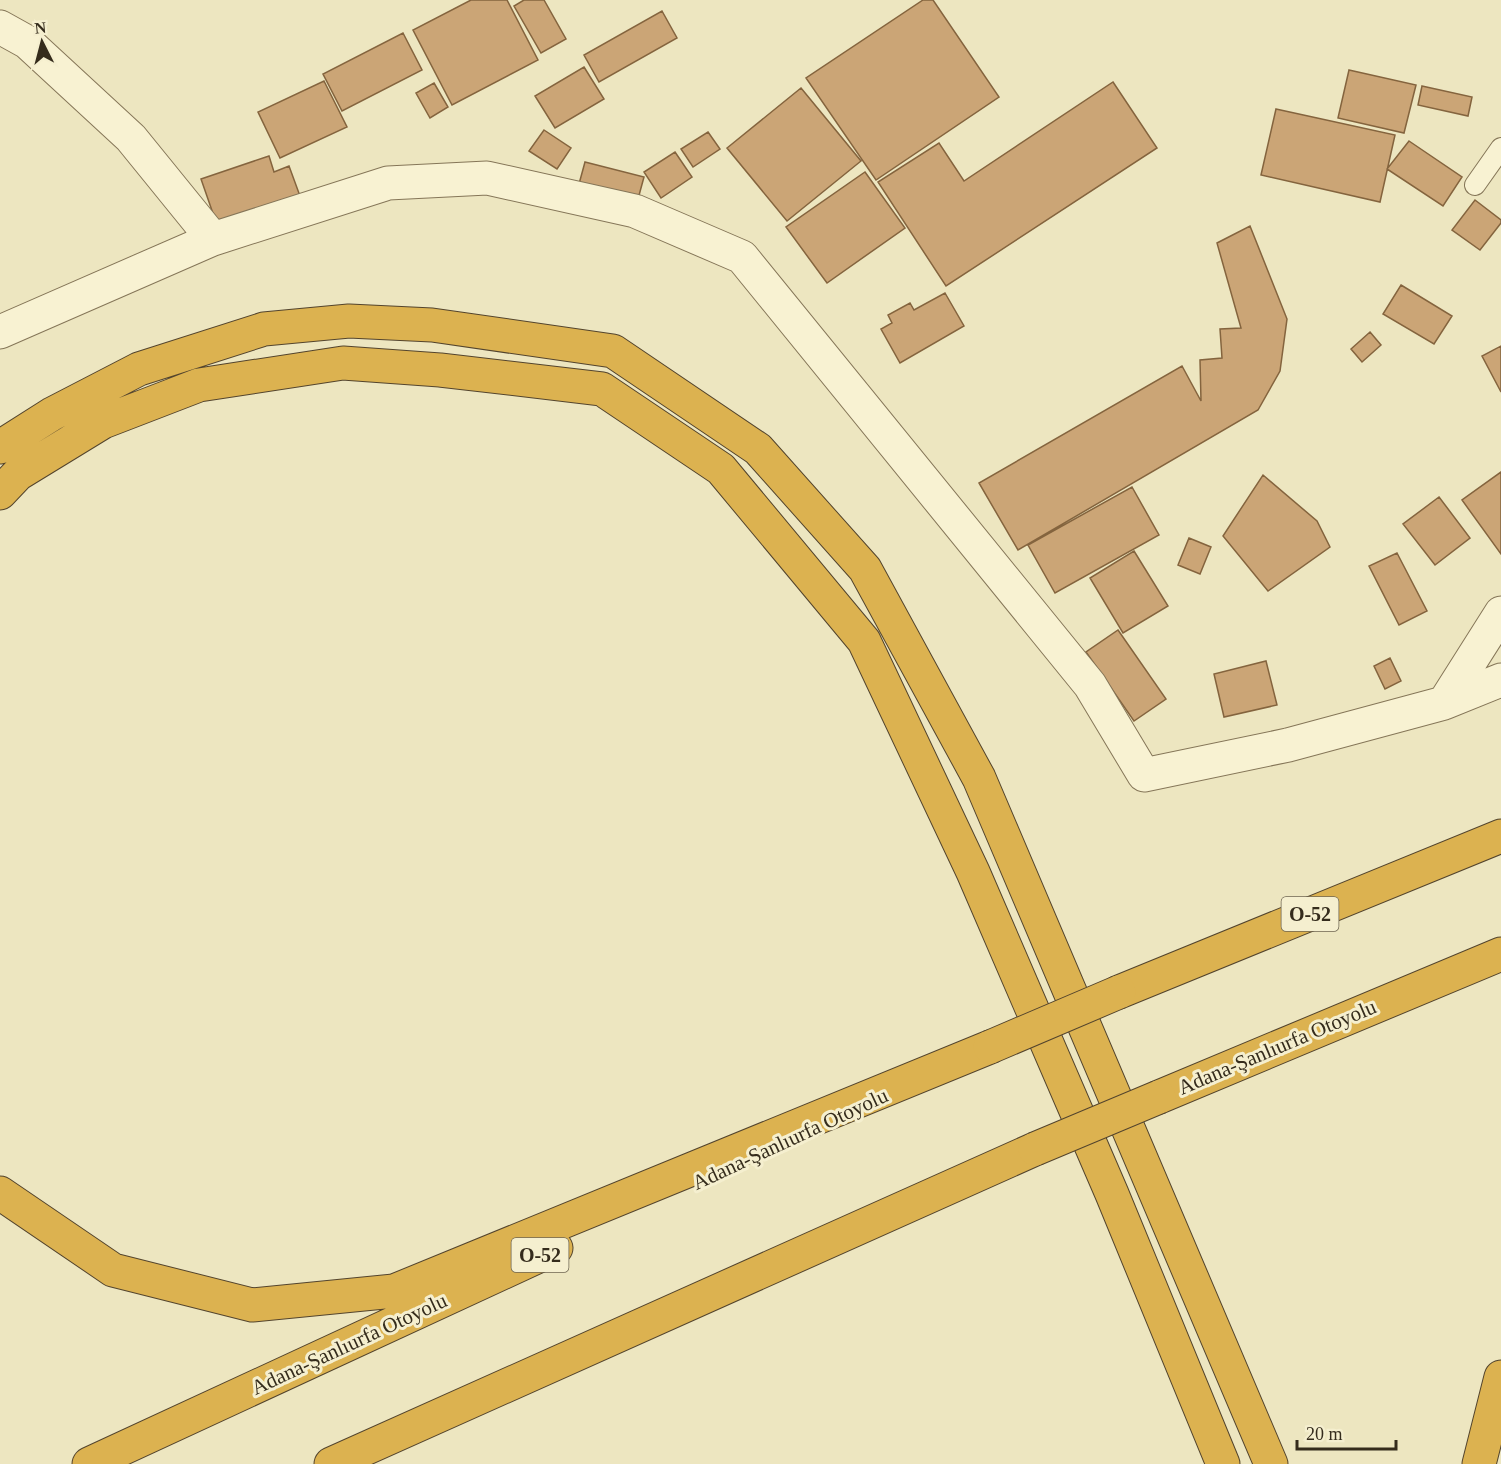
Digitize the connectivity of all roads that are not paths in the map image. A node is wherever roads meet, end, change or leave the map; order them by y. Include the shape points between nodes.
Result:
1 (0, 27) edge
2 (1501, 148) edge
3 (1475, 185) dead end
4 (213, 239) junction
5 (0, 332) edge
6 (0, 447) edge
7 (0, 493) edge
8 (1501, 613) edge
9 (1501, 680) edge
10 (1444, 703) junction
11 (1501, 836) edge
12 (1501, 954) edge
13 (990, 1047) junction
14 (0, 1193) edge
15 (1501, 1377) edge
16 (89, 1464) edge
17 (331, 1464) edge
18 (1223, 1464) edge
19 (1271, 1464) edge
20 (1479, 1464) edge

1 - 4 street via 27,42 131,138
2 - 3 lane
4 - 5 street
4 - 10 street via 388,183 487,178 635,211 742,257 1090,685 1144,775 1288,745
6 - 19 highway via 51,414 139,369 264,329 349,321 432,326 613,351 758,449 865,569 979,778
7 - 18 highway via 18,474 102,422 199,384 343,363 602,389 721,469 864,641 972,872 1112,1194
8 - 10 street
9 - 10 street
11 - 13 highway, Adana-Şanlıurfa Otoyolu / O-52, bridge
12 - 17 highway, Adana-Şanlıurfa Otoyolu, bridge via 1035,1149
13 - 14 highway via 394,1291 252,1305 113,1270
13 - 16 highway, Adana-Şanlıurfa Otoyolu / O-52
15 - 20 highway

